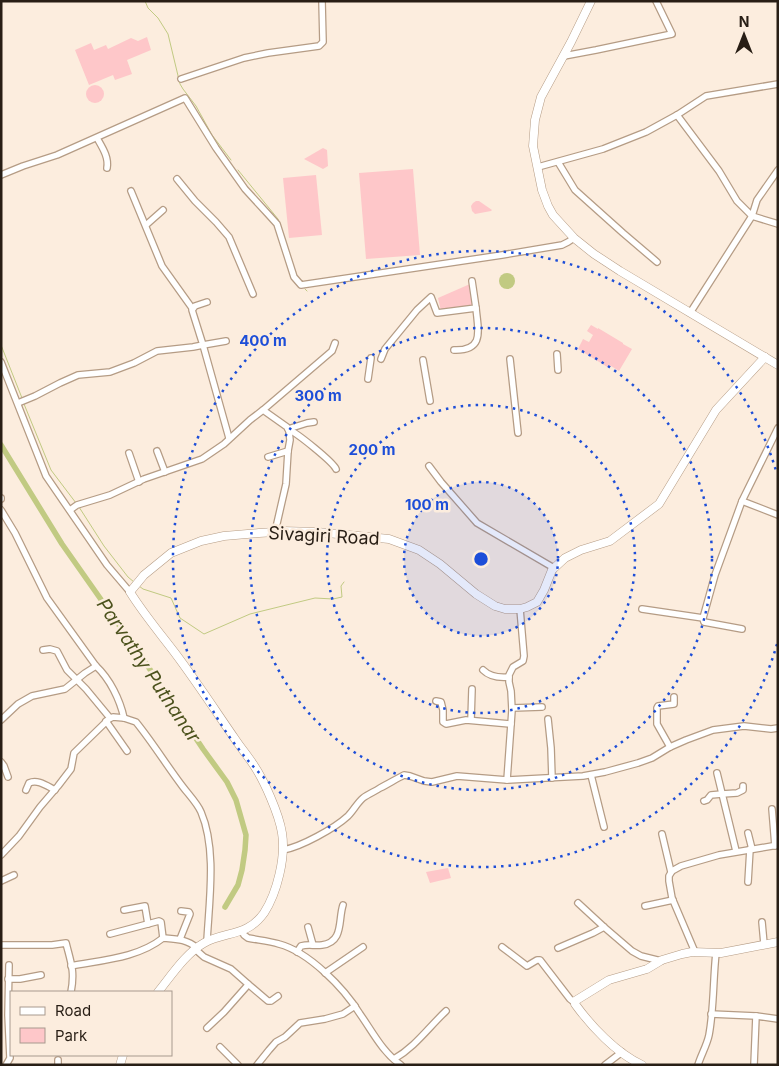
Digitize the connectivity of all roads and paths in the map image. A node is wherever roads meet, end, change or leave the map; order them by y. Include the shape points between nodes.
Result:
1 (322, 1) edge
2 (591, 1) edge
3 (656, 1) edge
4 (564, 56) junction
5 (181, 79) dead end
6 (778, 84) edge
7 (676, 115) junction
8 (97, 138) junction
9 (558, 162) junction
10 (538, 167) junction
11 (107, 168) dead end
12 (778, 170) edge
13 (1, 175) edge
14 (177, 179) dead end
15 (132, 191) dead end
16 (163, 210) dead end
17 (752, 216) junction
18 (778, 224) edge
19 (146, 225) junction
20 (574, 238) junction
21 (657, 262) dead end
22 (472, 281) dead end
23 (253, 294) dead end
24 (207, 302) dead end
25 (192, 308) junction
26 (476, 308) junction
27 (690, 313) junction
28 (226, 341) dead end
29 (335, 343) dead end
30 (203, 345) junction
31 (454, 350) dead end
32 (557, 354) dead end
33 (765, 357) junction
34 (372, 358) dead end
35 (381, 359) dead end
36 (510, 359) dead end
37 (423, 360) dead end
38 (1, 362) edge
39 (778, 364) edge
40 (558, 370) dead end
41 (368, 379) dead end
42 (430, 401) dead end
43 (18, 403) junction
44 (263, 410) junction
45 (314, 422) dead end
46 (778, 428) edge
47 (288, 429) junction
48 (518, 433) dead end
49 (229, 438) dead end
50 (157, 451) dead end
51 (288, 451) junction
52 (129, 453) dead end
53 (268, 458) dead end
54 (429, 466) dead end
55 (336, 469) dead end
56 (165, 472) junction
57 (138, 482) junction
58 (742, 501) junction
59 (1, 510) edge
60 (70, 510) junction
61 (778, 515) edge
62 (275, 532) junction
63 (554, 568) junction
64 (130, 592) junction
65 (642, 609) dead end
66 (520, 610) junction
67 (703, 618) junction
68 (742, 629) dead end
69 (42, 650) dead end
70 (96, 666) junction
71 (483, 670) dead end
72 (509, 677) junction
73 (76, 680) junction
74 (472, 689) dead end
75 (674, 698) dead end
76 (436, 701) dead end
77 (542, 707) dead end
78 (512, 708) junction
79 (124, 718) junction
80 (548, 719) dead end
81 (1, 720) edge
82 (108, 720) junction
83 (471, 720) junction
84 (511, 724) junction
85 (778, 728) edge
86 (670, 747) junction
87 (127, 751) dead end
88 (1, 762) edge
89 (717, 773) dead end
90 (591, 775) junction
91 (8, 777) dead end
92 (552, 778) junction
93 (507, 780) junction
94 (743, 786) dead end
95 (26, 790) dead end
96 (55, 790) junction
97 (722, 794) junction
98 (704, 801) dead end
99 (772, 809) dead end
100 (604, 827) dead end
101 (662, 834) dead end
102 (750, 834) dead end
103 (776, 845) edge
104 (752, 849) junction
105 (283, 850) junction
106 (736, 851) junction
107 (1, 855) edge
108 (671, 872) junction
109 (14, 875) dead end
110 (1, 881) edge
111 (748, 882) dead end
112 (673, 900) junction
113 (578, 903) dead end
114 (343, 905) dead end
115 (645, 906) dead end
116 (124, 910) dead end
117 (181, 911) dead end
118 (762, 922) dead end
119 (148, 924) junction
120 (604, 927) junction
121 (308, 928) dead end
122 (242, 931) junction
123 (110, 934) dead end
124 (164, 938) junction
125 (180, 939) junction
126 (206, 941) junction
127 (778, 942) edge
128 (764, 944) junction
129 (313, 945) junction
130 (1, 946) edge
131 (363, 947) dead end
132 (502, 947) dead end
133 (196, 948) junction
134 (558, 948) dead end
135 (297, 952) junction
136 (695, 952) junction
137 (716, 953) junction
138 (661, 961) junction
139 (9, 965) dead end
140 (71, 966) junction
141 (325, 973) junction
142 (42, 976) dead end
143 (8, 979) junction
144 (248, 984) junction
145 (71, 991) edge
146 (159, 991) edge
147 (278, 996) dead end
148 (575, 1003) junction
149 (355, 1006) junction
150 (446, 1011) dead end
151 (711, 1014) junction
152 (756, 1016) junction
153 (778, 1018) edge
154 (207, 1028) dead end
155 (10, 1045) edge
156 (220, 1047) dead end
157 (622, 1052) junction
158 (394, 1059) junction
159 (238, 1065) edge
160 (257, 1065) edge
161 (401, 1065) edge
162 (605, 1065) edge
163 (642, 1065) edge
164 (698, 1065) edge
165 (754, 1065) edge

1 - 5 street via 323,42 318,47 244,58
2 - 4 main road
3 - 4 street via 672,34
4 - 10 main road via 541,97 535,120 533,146
6 - 7 street via 706,96
7 - 9 street via 646,132
7 - 17 street via 719,171 737,201
8 - 11 street via 107,159
8 - 13 street
8 - 20 street via 186,98 245,189 276,224 294,277 301,285 562,245
9 - 10 street
9 - 21 street via 575,190
10 - 20 main road via 548,206
12 - 17 street via 757,200
14 - 23 street via 229,238
15 - 19 street
16 - 19 street
17 - 18 street
17 - 27 street
19 - 25 street via 162,266
20 - 27 main road via 620,272
22 - 26 street
24 - 25 street
25 - 30 street
26 - 31 street via 478,337 475,345 465,350
26 - 35 street via 437,313 431,297 385,349
27 - 33 main road
28 - 30 street
29 - 44 street via 332,351
30 - 43 street via 157,351 110,372 78,376
30 - 49 street
32 - 40 street
33 - 39 main road
33 - 63 main road via 716,410 659,504 610,541 581,550
34 - 41 street
36 - 48 street
37 - 42 street
38 - 43 street
43 - 60 street via 46,476
44 - 47 street
44 - 56 street via 213,452 194,463
45 - 47 street
46 - 58 street
47 - 51 street
47 - 55 street
50 - 56 street
51 - 53 street
51 - 62 street via 286,484
52 - 57 street
54 - 63 street via 477,523
56 - 57 street
57 - 60 street
58 - 61 street
58 - 67 street
59 - 70 street via 47,598
60 - 64 street via 86,537
62 - 64 main road, Sivagiri Road via 224,536 170,553
62 - 66 main road, Sivagiri Road via 317,532 389,539 418,550 495,606
63 - 66 main road via 537,602
64 - 105 main road via 254,766 278,818
65 - 67 street
66 - 72 street via 524,659 512,668
67 - 68 street via 704,622
69 - 73 street via 57,651
70 - 73 street
70 - 79 street via 113,689
71 - 72 street via 494,676
72 - 78 street
73 - 81 street via 65,690 32,696
73 - 82 street
74 - 83 street
75 - 86 street via 674,704 657,708 657,724
76 - 83 street via 440,701 443,707 444,723
77 - 78 street
78 - 84 street
79 - 82 street
79 - 126 street via 136,722 202,812 210,847
80 - 92 street
82 - 87 street
82 - 96 street via 74,753 72,767
83 - 84 street
84 - 93 street
85 - 86 street via 727,728
86 - 90 street via 638,763
88 - 91 street
89 - 97 street
90 - 92 street
90 - 100 street
92 - 93 street
93 - 105 street via 462,776 432,782 404,775 368,795 346,818 306,842
94 - 97 street via 740,793
95 - 96 street via 29,782 37,781
96 - 107 street
97 - 98 street via 712,794
97 - 106 street
99 - 103 street
101 - 108 street
102 - 104 street
103 - 104 street
104 - 106 street
104 - 111 street
105 - 122 main road via 282,867 271,900 258,920
106 - 108 street via 681,866
108 - 112 street via 669,881
109 - 110 street
112 - 115 street
112 - 136 street
113 - 120 street
114 - 129 street via 337,935 328,943
116 - 119 street via 145,906
117 - 125 street via 190,914
118 - 128 street
119 - 123 street
119 - 124 street via 160,921
120 - 134 street
120 - 138 street via 632,951
121 - 129 street
122 - 126 main road
122 - 135 street via 248,938 279,944
124 - 125 street
124 - 140 street via 142,950
125 - 133 street
126 - 133 main road
127 - 128 main road
128 - 137 main road
129 - 135 street via 301,946
130 - 140 street via 66,943
131 - 141 street
132 - 148 street via 527,966 540,961
133 - 144 street via 204,957 231,969
133 - 146 main road
135 - 141 street
136 - 137 main road
136 - 138 main road
137 - 151 street
138 - 148 main road via 609,980
139 - 143 street
140 - 145 street
141 - 149 street
142 - 143 street
143 - 155 street
144 - 147 street via 269,1002
144 - 154 street
148 - 157 main road via 588,1022
149 - 158 street
149 - 160 street via 325,1020 300,1023 276,1042
150 - 158 street via 417,1042
151 - 152 street
151 - 164 street via 707,1041
152 - 153 street
152 - 165 street
156 - 159 street
157 - 162 street
157 - 163 main road
158 - 161 street

